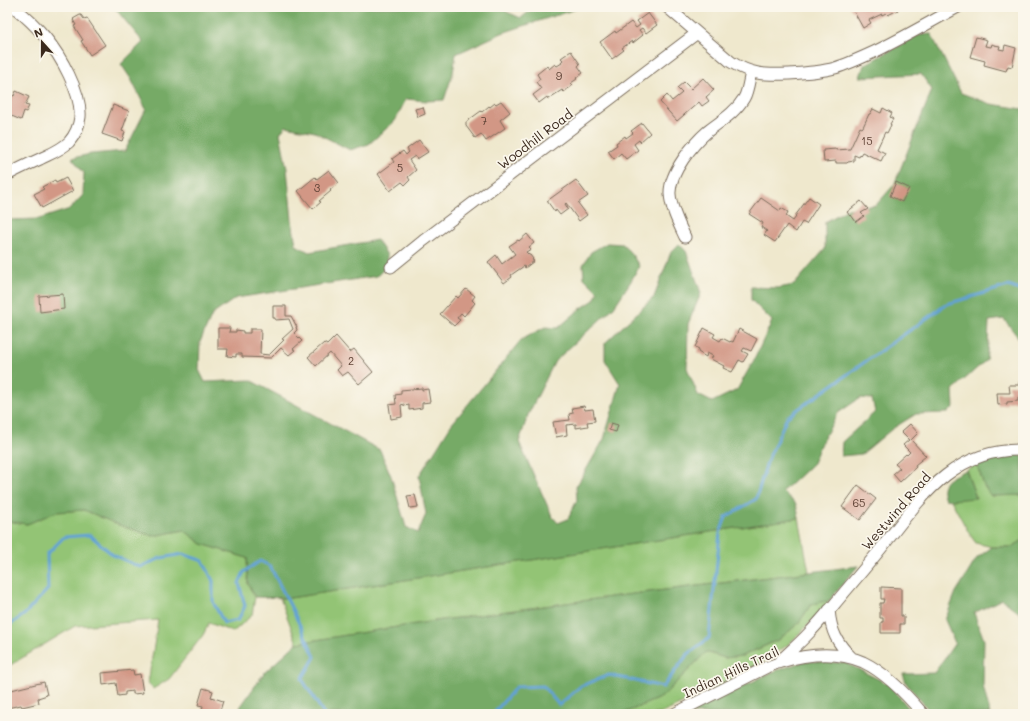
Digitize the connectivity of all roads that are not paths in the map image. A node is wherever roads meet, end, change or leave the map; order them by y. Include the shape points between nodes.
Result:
1 (14, 7) edge
2 (667, 7) edge
3 (958, 7) edge
4 (697, 33) junction
5 (751, 72) junction
6 (7, 175) edge
7 (685, 237) dead end
8 (391, 267) dead end
9 (1023, 450) edge
10 (829, 610) junction
11 (852, 659) junction
12 (778, 662) junction
13 (674, 714) edge
14 (923, 714) edge

1 - 6 street via 45,37 60,58 76,95 80,116 78,127 66,145
2 - 4 street
3 - 5 street via 885,47 836,67 811,72
4 - 5 street via 731,62
4 - 8 street, Woodhill Road
5 - 7 street via 745,97 734,111 693,147 674,175 670,195
9 - 10 street, Westwind Road via 1006,450 981,456 958,467 930,488
10 - 11 street via 834,635
10 - 12 street, Westwind Road
11 - 12 street, Indian Hills Trail via 820,655
11 - 14 street, Indian Hills Trail via 883,675
12 - 13 street, Indian Hills Trail

